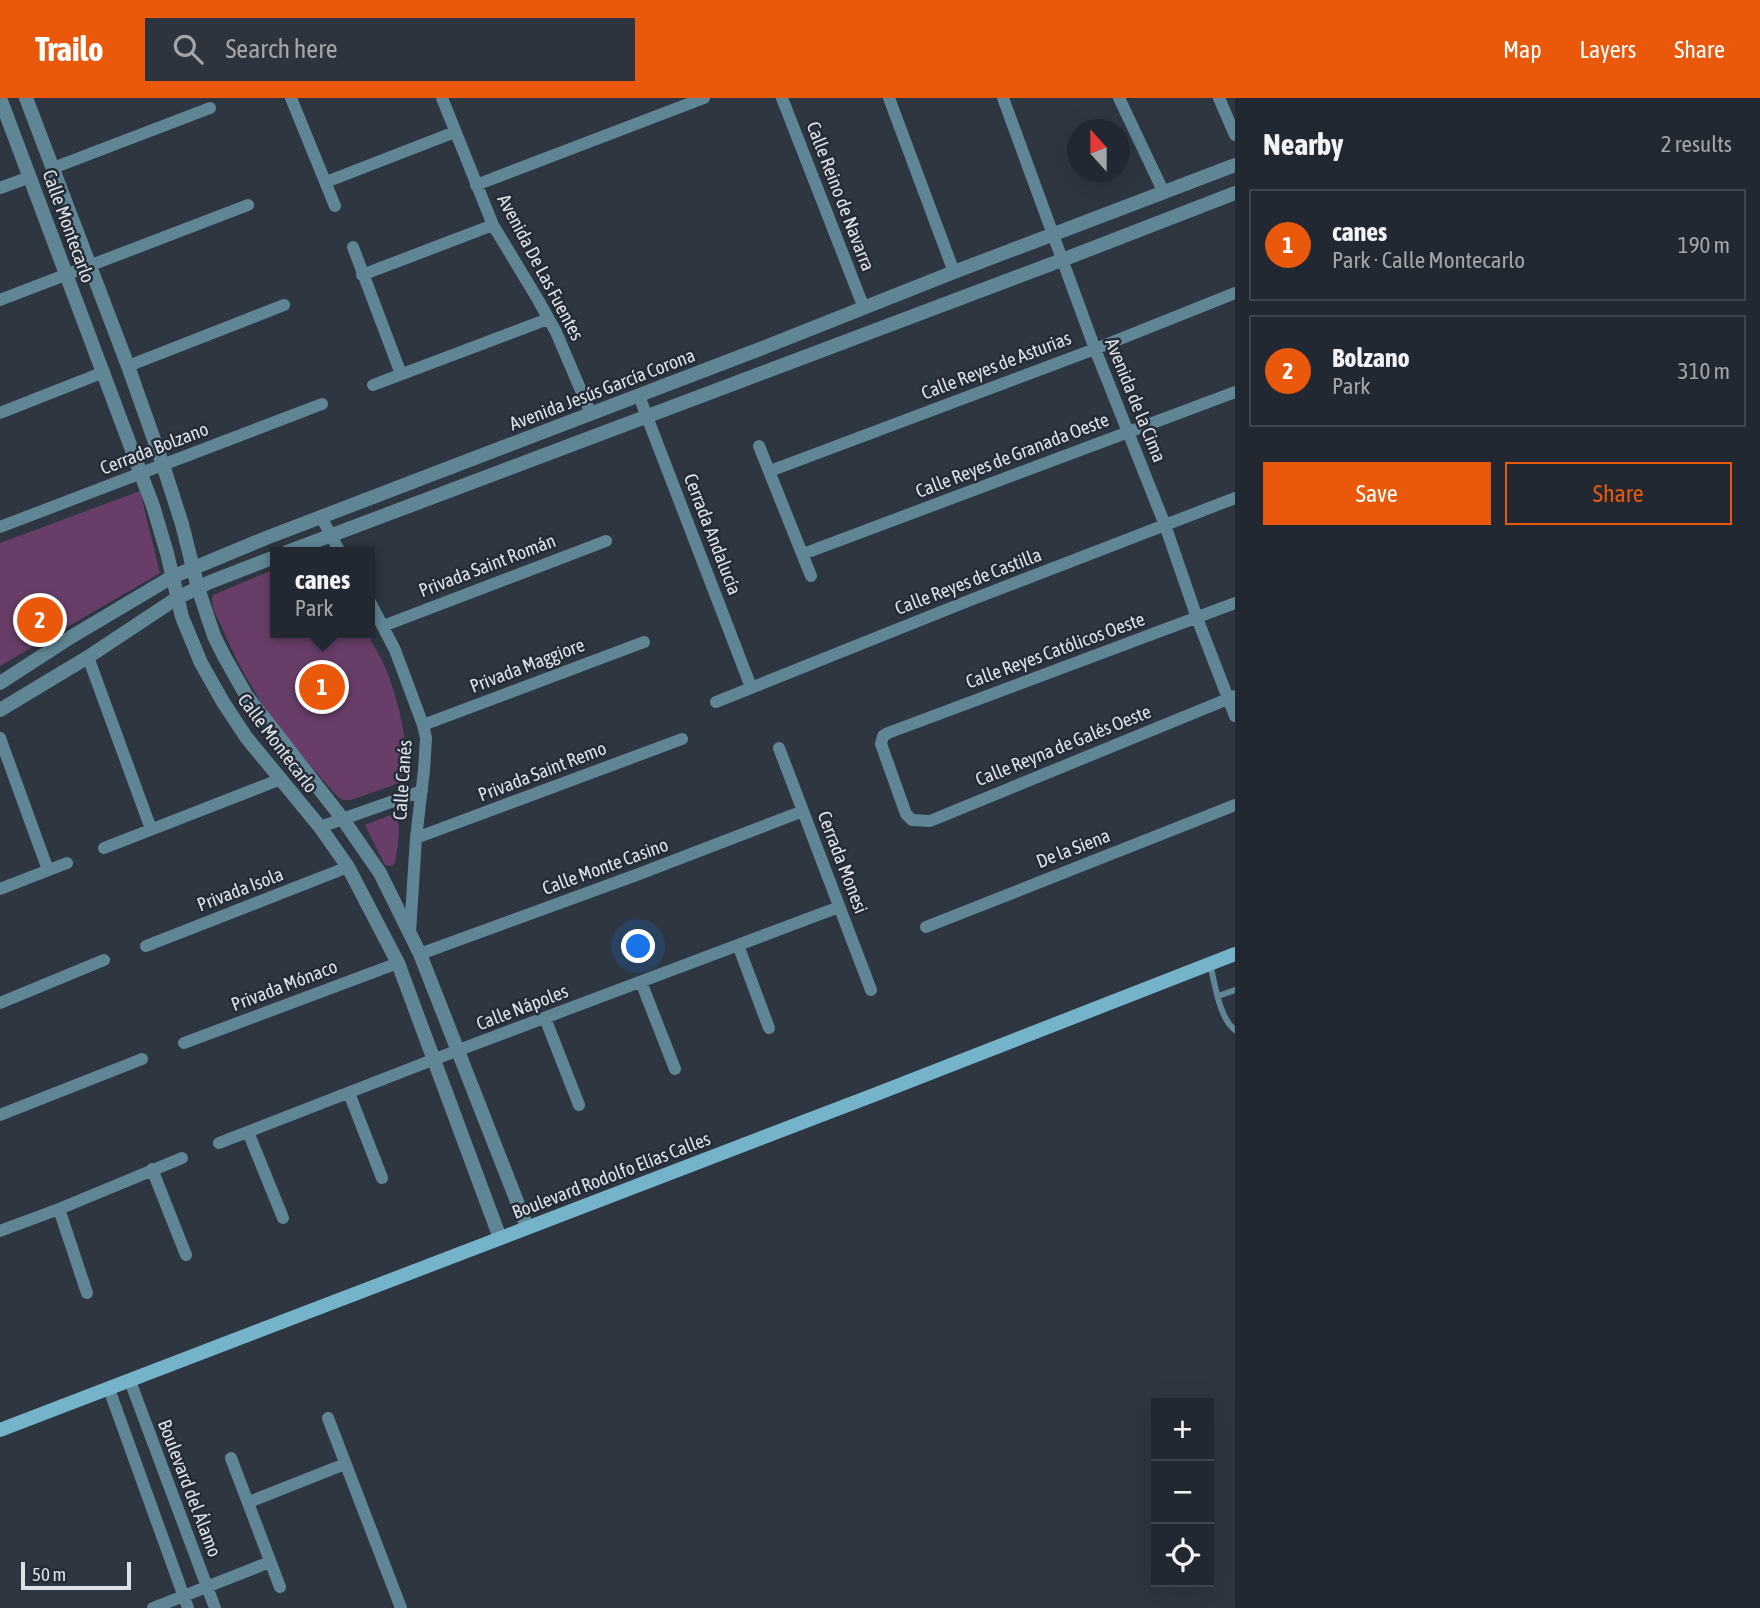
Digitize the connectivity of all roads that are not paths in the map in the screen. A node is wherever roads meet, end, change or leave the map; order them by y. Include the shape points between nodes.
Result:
1 (0, 98) edge
2 (26, 98) edge
3 (291, 98) edge
4 (442, 98) edge
5 (704, 98) edge
6 (782, 98) edge
7 (889, 98) edge
8 (1003, 98) edge
9 (1119, 98) edge
10 (1219, 98) edge
11 (210, 108) dead end
12 (455, 132) junction
13 (1235, 135) edge
14 (1235, 165) edge
15 (53, 168) junction
16 (30, 177) junction
17 (326, 182) junction
18 (476, 185) junction
19 (0, 188) edge
20 (1164, 193) junction
21 (1235, 193) edge
22 (248, 205) dead end
23 (335, 206) dead end
24 (493, 225) junction
25 (1054, 234) junction
26 (353, 247) dead end
27 (1062, 260) junction
28 (89, 266) junction
29 (954, 272) junction
30 (66, 274) junction
31 (362, 275) junction
32 (1235, 293) edge
33 (0, 300) edge
34 (284, 305) dead end
35 (864, 308) junction
36 (548, 318) junction
37 (1095, 348) junction
38 (128, 366) junction
39 (104, 372) junction
40 (401, 374) junction
41 (373, 385) dead end
42 (1235, 391) edge
43 (639, 396) junction
44 (322, 404) dead end
45 (0, 413) edge
46 (591, 414) junction
47 (647, 417) junction
48 (1128, 431) junction
49 (759, 446) dead end
50 (163, 466) junction
51 (770, 471) junction
52 (142, 473) junction
53 (1235, 498) edge
54 (321, 517) junction
55 (1164, 525) junction
56 (0, 527) edge
57 (330, 535) junction
58 (606, 541) dead end
59 (299, 547) edge
60 (337, 547) edge
61 (803, 554) junction
62 (270, 559) edge
63 (194, 568) junction
64 (811, 576) dead end
65 (172, 577) junction
66 (198, 588) junction
67 (177, 598) junction
68 (1235, 603) edge
69 (375, 611) edge
70 (1197, 618) junction
71 (383, 626) junction
72 (644, 642) dead end
73 (88, 657) junction
74 (0, 683) edge
75 (751, 687) junction
76 (1232, 698) edge
77 (716, 702) dead end
78 (0, 710) edge
79 (1235, 716) edge
80 (424, 725) junction
81 (0, 738) edge
82 (682, 739) dead end
83 (779, 747) dead end
84 (281, 779) junction
85 (422, 791) junction
86 (1235, 805) edge
87 (803, 811) junction
88 (906, 814) joint
89 (342, 818) junction
90 (320, 827) junction
91 (151, 830) junction
92 (416, 838) junction
93 (104, 848) dead end
94 (67, 863) dead end
95 (348, 867) junction
96 (48, 870) junction
97 (0, 889) edge
98 (839, 907) junction
99 (926, 927) dead end
100 (411, 932) junction
101 (738, 945) junction
102 (146, 946) dead end
103 (420, 954) junction
104 (1235, 954) edge
105 (104, 960) dead end
106 (398, 962) junction
107 (1210, 964) junction
108 (641, 982) junction
109 (871, 990) dead end
110 (1235, 990) edge
111 (1218, 996) junction
112 (0, 1003) edge
113 (545, 1018) junction
114 (769, 1028) dead end
115 (1235, 1030) edge
116 (184, 1043) dead end
117 (459, 1051) junction
118 (142, 1059) dead end
119 (435, 1059) junction
120 (676, 1069) dead end
121 (349, 1093) junction
122 (579, 1105) dead end
123 (0, 1115) edge
124 (248, 1132) junction
125 (219, 1143) dead end
126 (182, 1158) dead end
127 (152, 1169) junction
128 (382, 1178) dead end
129 (59, 1209) junction
130 (283, 1218) dead end
131 (527, 1227) junction
132 (0, 1231) edge
133 (500, 1238) junction
134 (186, 1255) dead end
135 (87, 1293) dead end
136 (130, 1381) junction
137 (109, 1389) junction
138 (328, 1418) dead end
139 (0, 1430) edge
140 (232, 1458) dead end
141 (345, 1464) junction
142 (249, 1502) junction
143 (270, 1563) junction
144 (208, 1587) junction
145 (280, 1587) dead end
146 (186, 1602) edge
147 (153, 1608) edge
148 (215, 1608) edge
149 (401, 1608) edge

1 - 16 street, Calle Montecarlo
2 - 15 street, Calle Montecarlo
3 - 17 street
4 - 12 street, Avenida De Las Fuentes
5 - 18 street
6 - 35 street, Calle Reino de Navarra
7 - 29 street
8 - 25 street, Avenida de la Cima
9 - 20 street
10 - 13 street
11 - 15 street
12 - 17 street
12 - 18 street, Avenida De Las Fuentes
14 - 20 street, Avenida Jesús García Corona
15 - 28 street, Calle Montecarlo
16 - 19 street
16 - 30 street, Calle Montecarlo
17 - 23 street
18 - 24 street, Avenida De Las Fuentes
20 - 25 street, Avenida Jesús García Corona
21 - 27 street
22 - 28 street
24 - 31 street
24 - 36 street, Avenida De Las Fuentes
25 - 27 street, Avenida de la Cima
25 - 29 street, Avenida Jesús García Corona
26 - 31 street
27 - 37 street, Avenida de la Cima
27 - 47 street
28 - 30 street
28 - 38 street, Calle Montecarlo
29 - 35 street, Avenida Jesús García Corona
30 - 33 street
30 - 39 street, Calle Montecarlo
31 - 40 street
32 - 37 street, Calle Reyes de Asturias
34 - 38 street
35 - 43 street, Avenida Jesús García Corona
36 - 40 street
36 - 46 street, Avenida De Las Fuentes
37 - 48 street, Avenida de la Cima
37 - 51 street, Calle Reyes de Asturias
38 - 50 street, Calle Montecarlo
39 - 45 street
39 - 52 street, Calle Montecarlo
40 - 41 street
42 - 48 street, Calle Reyes de Granada Oeste
43 - 46 street, Avenida Jesús García Corona
43 - 47 street, Cerrada Andalucía
44 - 50 street, Cerrada Bolzano
46 - 54 street, Avenida Jesús García Corona
47 - 57 street
47 - 75 street, Cerrada Andalucía
48 - 55 street, Avenida de la Cima
48 - 61 street, Calle Reyes de Granada Oeste
49 - 51 street
50 - 52 street, Cerrada Bolzano
50 - 63 street, Calle Montecarlo
51 - 61 street
52 - 56 street, Cerrada Bolzano
52 - 65 street, Calle Montecarlo
53 - 55 street, Calle Reyes de Castilla
54 - 57 street
54 - 63 street, Avenida Jesús García Corona
55 - 70 street, Avenida de la Cima
55 - 75 street, Calle Reyes de Castilla
57 - 59 street
57 - 60 street
58 - 71 street, Privada Saint Román
61 - 64 street
62 - 66 street
63 - 65 street, Avenida Jesús García Corona
63 - 66 street, Calle Montecarlo
65 - 67 street, Calle Montecarlo
65 - 74 street, Avenida Jesús García Corona
66 - 67 street
66 - 89 street, Calle Montecarlo via 214,636 246,695
67 - 73 street
67 - 84 street, Calle Montecarlo via 216,691
68 - 70 street, Calle Reyes Católicos Oeste
69 - 71 street, Calle Canés
70 - 76 street, Avenida de la Cima
70 - 88 street, Calle Reyes Católicos Oeste via 883,736 881,744
71 - 80 street, Calle Canés
72 - 80 street, Privada Maggiore
73 - 78 street
73 - 91 street
75 - 77 street, Calle Reyes de Castilla
76 - 79 street, Avenida de la Cima
76 - 88 street, Calle Reyna de Galés Oeste via 930,821 912,820
80 - 85 street, Calle Canés
81 - 96 street
82 - 92 street, Privada Saint Remo
83 - 87 street, Cerrada Monesi
84 - 90 street, Calle Montecarlo
84 - 91 street
85 - 89 street
85 - 92 street, Calle Canés
86 - 99 street, De la Siena
87 - 98 street, Cerrada Monesi
87 - 103 street, Calle Monte Casino
89 - 90 street
89 - 100 street, Calle Montecarlo via 380,873
90 - 95 street, Calle Montecarlo
91 - 93 street
92 - 100 street, Calle Canés
94 - 96 street
95 - 102 street, Privada Isola
95 - 106 street, Calle Montecarlo
96 - 97 street
98 - 101 street, Calle Nápoles
98 - 109 street, Cerrada Monesi
100 - 103 street, Calle Montecarlo
101 - 108 street, Calle Nápoles
101 - 114 street
103 - 117 street, Calle Montecarlo
104 - 107 main road, Boulevard Rodolfo Elías Calles
105 - 112 street
106 - 116 street, Privada Mónaco
106 - 119 street, Calle Montecarlo
107 - 111 lane
107 - 131 main road, Boulevard Rodolfo Elías Calles
108 - 113 street, Calle Nápoles
108 - 120 street
110 - 111 lane
111 - 115 lane via 1228,1025
113 - 117 street, Calle Nápoles
113 - 122 street
117 - 119 street, Calle Nápoles
117 - 131 street, Calle Montecarlo
118 - 123 street
119 - 121 street, Calle Nápoles
119 - 133 street, Calle Montecarlo
121 - 124 street, Calle Nápoles
121 - 128 street
124 - 125 street, Calle Nápoles
124 - 130 street
126 - 127 street
127 - 129 street
127 - 134 street
129 - 132 street
129 - 135 street
131 - 133 main road, Boulevard Rodolfo Elías Calles
133 - 136 main road, Boulevard Rodolfo Elías Calles
136 - 137 main road, Boulevard Rodolfo Elías Calles
136 - 144 street, Boulevard del Álamo
137 - 139 main road, Boulevard Rodolfo Elías Calles
137 - 146 street
138 - 141 street
140 - 142 street
141 - 142 street
141 - 149 street
142 - 143 street
143 - 144 street
143 - 145 street
144 - 146 street
144 - 148 street, Boulevard del Álamo
146 - 147 street

